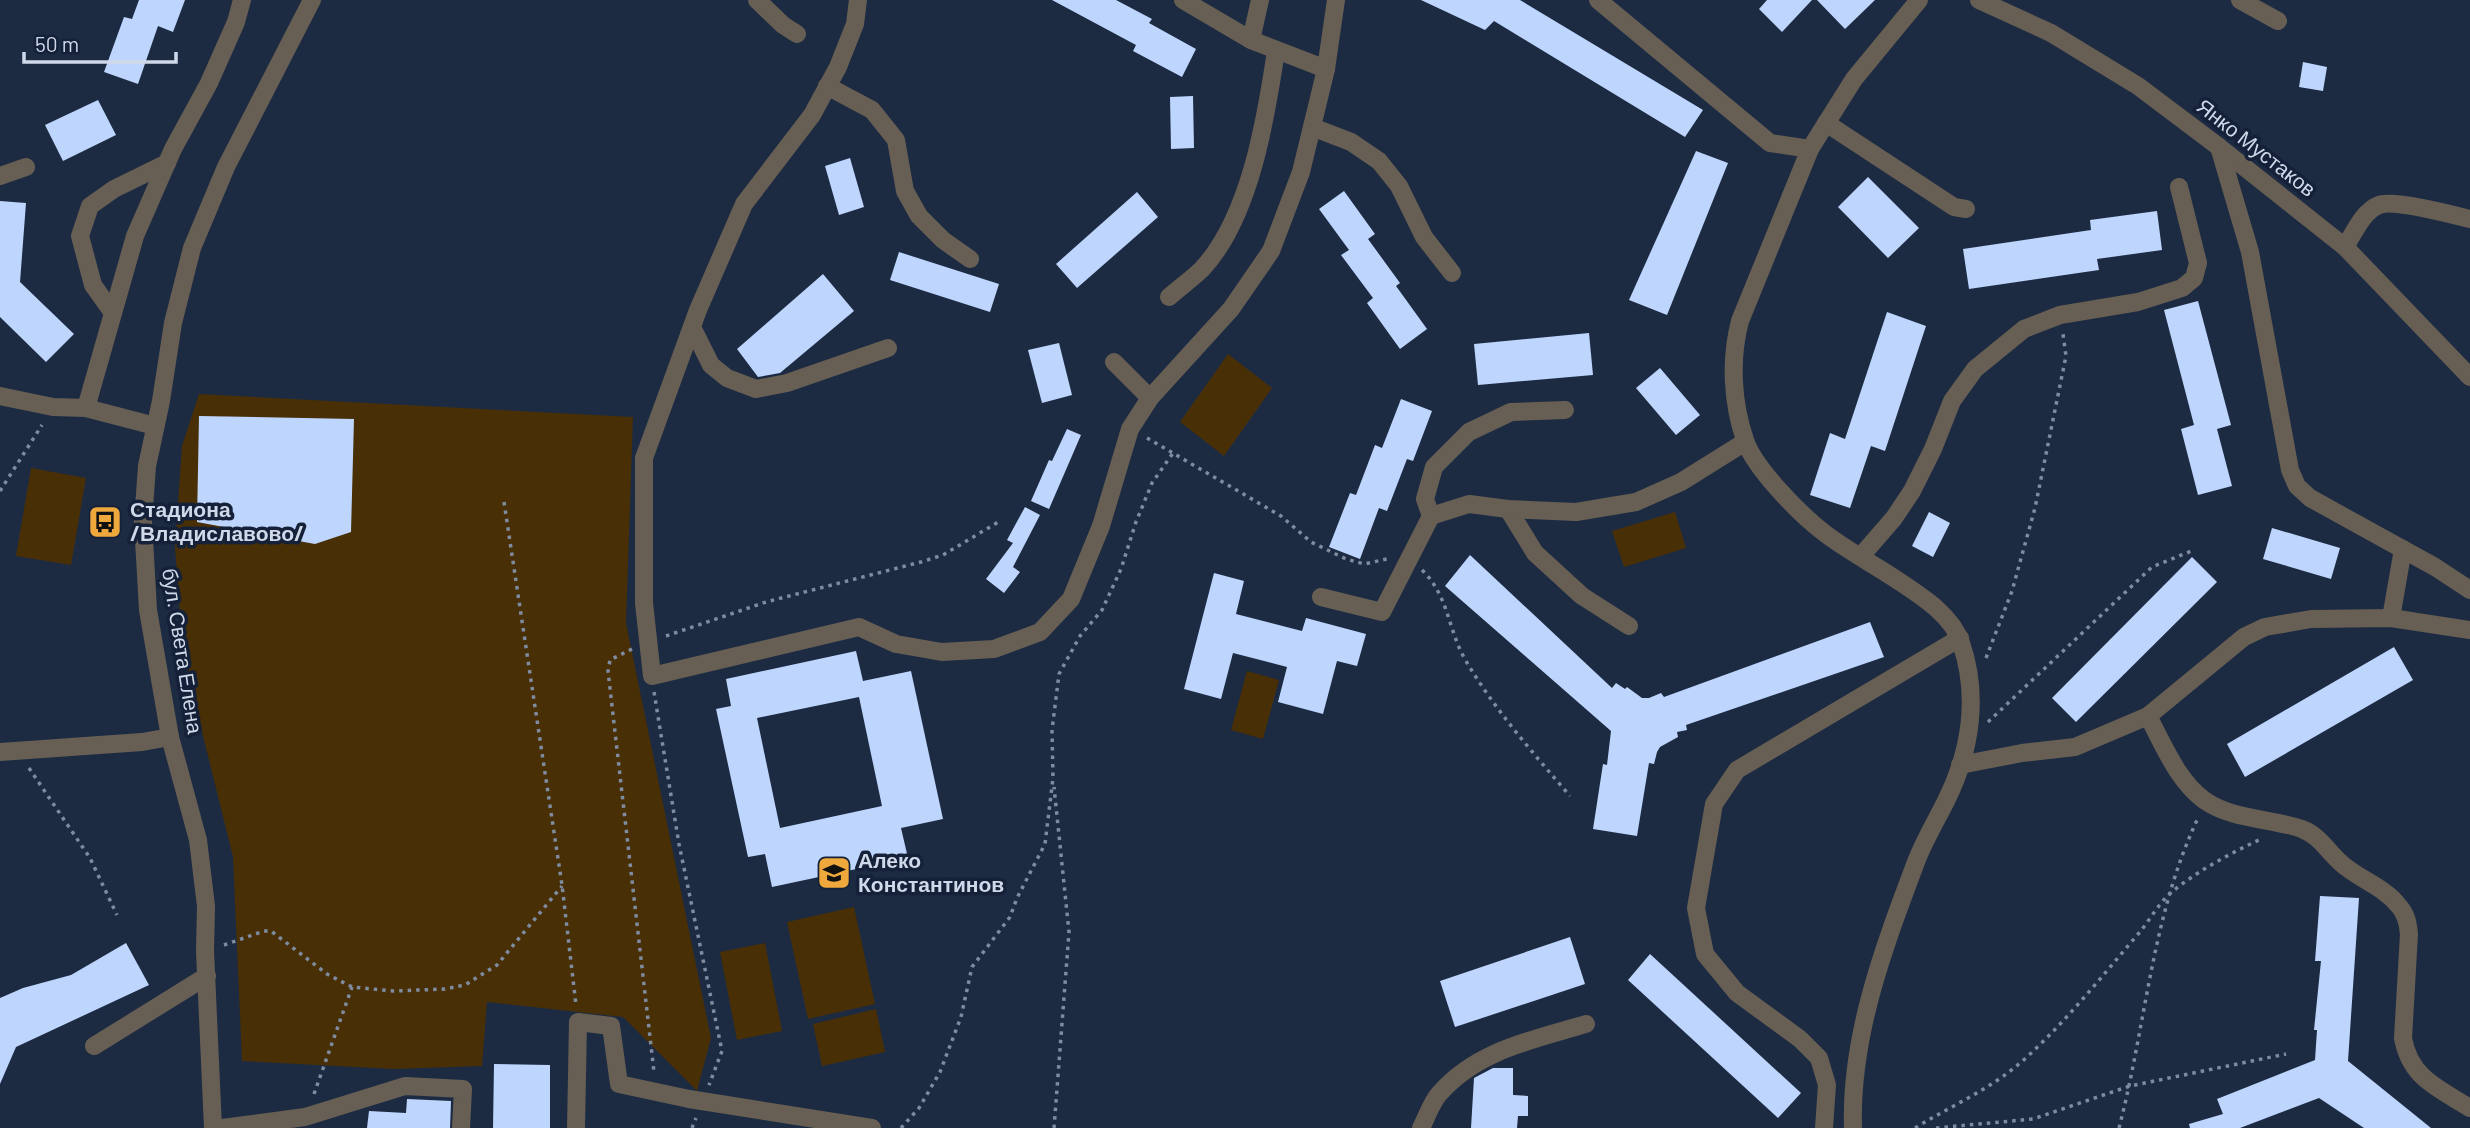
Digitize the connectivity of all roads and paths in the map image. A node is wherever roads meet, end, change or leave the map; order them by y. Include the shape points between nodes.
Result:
1 (242, 0) edge
2 (312, 0) edge
3 (757, 0) edge
4 (858, 0) edge
5 (1183, 0) edge
6 (1260, 0) edge
7 (1336, 0) edge
8 (1598, 0) edge
9 (1919, 0) edge
10 (1979, 0) edge
11 (2240, 0) edge
12 (2278, 21) dead end
13 (797, 34) dead end
14 (1251, 40) junction
15 (1276, 51) junction
16 (1326, 69) junction
17 (827, 86) junction
18 (1826, 123) junction
19 (1312, 127) junction
20 (2219, 147) junction
21 (1810, 149) junction
22 (167, 163) junction
23 (26, 167) dead end
24 (0, 176) edge
25 (2179, 187) dead end
26 (1966, 209) dead end
27 (2470, 219) edge
28 (2345, 247) junction
29 (971, 259) dead end
30 (1452, 273) dead end
31 (1169, 297) dead end
32 (113, 313) junction
33 (2060, 315) junction
34 (692, 327) junction
35 (888, 348) dead end
36 (1114, 362) dead end
37 (2470, 377) edge
38 (0, 396) edge
39 (1150, 398) junction
40 (53, 407) junction
41 (86, 408) junction
42 (1565, 410) dead end
43 (155, 426) junction
44 (1130, 429) junction
45 (1745, 442) junction
46 (1173, 453) junction
47 (0, 491) edge
48 (504, 502) dead end
49 (1508, 509) junction
50 (1431, 516) junction
51 (1000, 521) dead end
52 (2403, 549) junction
53 (2194, 550) dead end
54 (1861, 556) junction
55 (1408, 559) junction
56 (2470, 590) edge
57 (1321, 597) dead end
58 (2391, 618) junction
59 (1629, 626) dead end
60 (2470, 630) edge
61 (1960, 639) junction
62 (648, 642) junction
63 (652, 676) junction
64 (1972, 693) junction
65 (2148, 716) junction
66 (170, 737) junction
67 (1968, 741) junction
68 (9, 752) edge
69 (1960, 765) junction
70 (1053, 778) junction
71 (1570, 796) dead end
72 (2207, 802) junction
73 (2291, 826) junction
74 (562, 885) junction
75 (2171, 892) junction
76 (117, 915) dead end
77 (205, 951) junction
78 (207, 976) junction
79 (352, 987) junction
80 (578, 1022) junction
81 (1586, 1024) dead end
82 (94, 1046) dead end
83 (2286, 1055) dead end
84 (2130, 1086) junction
85 (656, 1092) junction
86 (704, 1101) junction
87 (2470, 1108) edge
88 (305, 1117) junction
89 (213, 1128) edge
90 (222, 1128) edge
91 (461, 1128) edge
92 (576, 1128) edge
93 (692, 1128) edge
94 (872, 1128) edge
95 (901, 1128) edge
96 (1054, 1128) edge
97 (1421, 1128) edge
98 (1824, 1128) edge
99 (1853, 1128) edge
100 (1915, 1128) edge
101 (1936, 1128) edge
102 (2119, 1128) edge

1 - 22 street via 209,83
2 - 43 street, бул. Света Елена via 226,167 192,247
3 - 13 street
4 - 17 street via 855,24
5 - 14 street
6 - 14 street
7 - 16 street
8 - 21 street via 1770,143
9 - 18 street via 1854,79
10 - 20 street, Янко Мустаков via 2051,33 2138,86
11 - 12 street
14 - 15 street
15 - 16 street
15 - 31 street via 1252,170 1233,224 1203,268
16 - 19 street
17 - 29 street via 872,110 896,140 905,191 919,216
17 - 34 street via 812,115 744,204
18 - 21 street
18 - 26 street via 1954,207
19 - 30 street via 1351,142 1379,161 1399,186 1424,237
19 - 39 street via 1301,172 1271,251 1231,309
20 - 28 street, Янко Мустаков
20 - 52 street via 2250,252 2290,470 2297,486 2310,498
21 - 45 street via 1734,346 1736,405
22 - 32 street via 135,236
22 - 32 street via 90,206 80,236 93,285
23 - 24 street
25 - 33 street via 2198,263 2194,278 2182,288 2138,302
27 - 28 street via 2380,204 2367,213
28 - 37 street, Янко Мустаков
32 - 41 street
33 - 54 street via 2024,330 1975,369 1952,401 1912,491
33 - 64 path via 2066,356 2035,508 2012,591
34 - 35 street via 711,365 727,378 756,389
34 - 62 street via 644,458
36 - 39 street
38 - 40 street
39 - 44 street
40 - 41 street
40 - 47 path
41 - 43 street
42 - 50 street via 1511,412 1469,432 1434,467 1425,499
43 - 66 street, бул. Света Елена via 143,522 148,610
44 - 46 path
44 - 63 street via 1101,526 1071,599 1040,632 994,649 942,652 896,644 859,627
45 - 49 street via 1681,482 1636,502 1576,512
45 - 54 street via 1799,510
46 - 55 path via 1282,516 1311,542 1346,559 1364,565
46 - 70 path via 1152,483 1102,610 1080,636 1059,674 1052,730
48 - 74 path
49 - 50 street via 1469,504
49 - 59 street via 1535,553 1582,596
50 - 55 street
51 - 62 path via 943,555 766,602
52 - 56 street
52 - 58 street
53 - 67 path via 2152,567
54 - 61 street via 1922,597 1945,617
55 - 57 street via 1382,612
55 - 71 path via 1433,581 1464,658 1503,716
58 - 60 street
58 - 65 street via 2312,620 2265,627 2244,636
61 - 64 street
61 - 98 street via 1737,770 1714,804 1696,908 1705,954 1737,993 1819,1058 1827,1085
62 - 63 street
62 - 85 path via 610,660 608,671
63 - 86 path via 679,845 722,1051
64 - 67 street
65 - 69 street via 2075,747
65 - 72 street via 2179,773
66 - 68 street
66 - 77 street, бул. Света Елена via 198,839 206,906
67 - 69 street
68 - 76 path via 90,858
69 - 99 street via 1917,859 1880,963 1863,1031
70 - 95 path via 1045,844 1034,870 1010,917 972,967 961,1017 940,1072
70 - 96 path via 1069,932
72 - 73 street
72 - 75 path via 2183,850
73 - 75 path via 2237,850
73 - 87 street via 2314,835 2342,864 2388,895 2403,911 2409,934 2405,1050 2426,1081
74 - 79 path via 509,953 465,985 419,991
74 - 80 path
75 - 84 path via 2150,973
75 - 100 path via 2028,1057 1975,1096
77 - 78 street, бул. Света Елена
77 - 79 path via 271,931 327,975
78 - 82 street
78 - 89 street, бул. Света Елена
79 - 88 path
80 - 85 street via 611,1026 619,1084
80 - 92 street
81 - 97 street via 1494,1052 1437,1096
83 - 84 path
84 - 101 path via 2033,1119
84 - 102 path
85 - 86 street
86 - 93 path
86 - 94 street
88 - 90 street
88 - 91 street via 405,1086 463,1089

